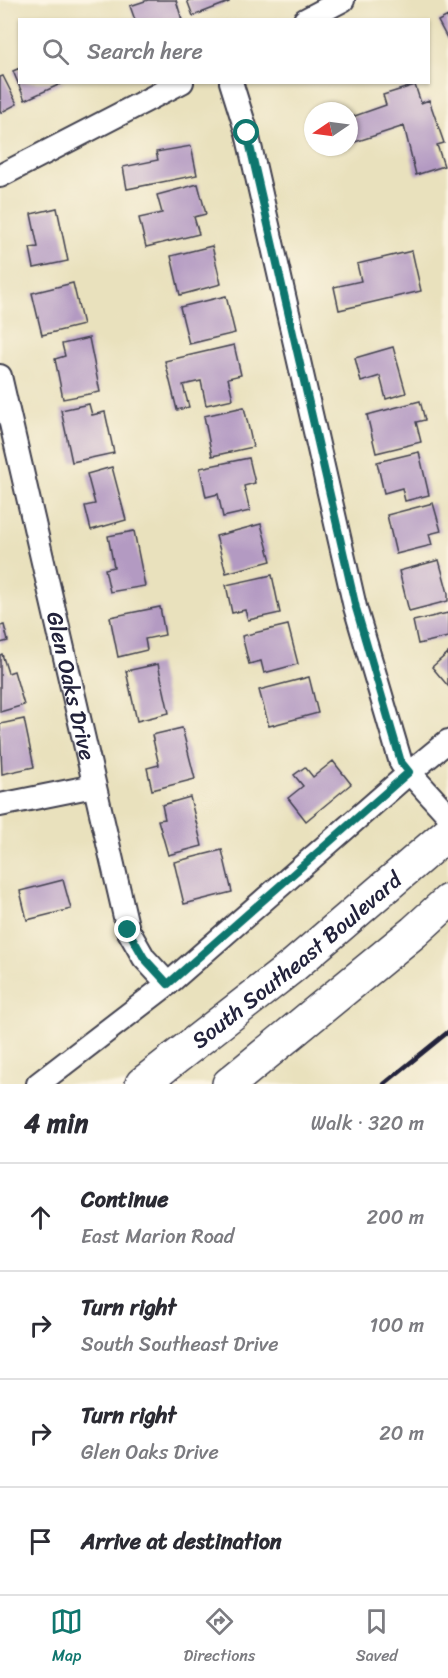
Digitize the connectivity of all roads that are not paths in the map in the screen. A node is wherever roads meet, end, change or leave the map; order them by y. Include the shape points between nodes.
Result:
1 (343, 0) edge
2 (309, 18) edge
3 (178, 84) edge
4 (232, 84) edge
5 (0, 176) edge
6 (0, 376) edge
7 (448, 741) edge
8 (409, 772) junction
9 (94, 786) junction
10 (0, 805) edge
11 (448, 815) edge
12 (448, 833) edge
13 (448, 901) edge
14 (168, 984) junction
15 (38, 1084) edge
16 (142, 1084) edge
17 (229, 1084) edge

1 - 2 street
3 - 5 street
4 - 8 street via 247,133 356,608 401,762
6 - 9 street, Glen Oaks Drive
7 - 8 street
8 - 11 street
8 - 14 street
9 - 10 street
9 - 14 street, Glen Oaks Drive via 128,930 144,958
12 - 16 main road, South Southeast Boulevard via 293,966
13 - 17 main road
14 - 15 street

